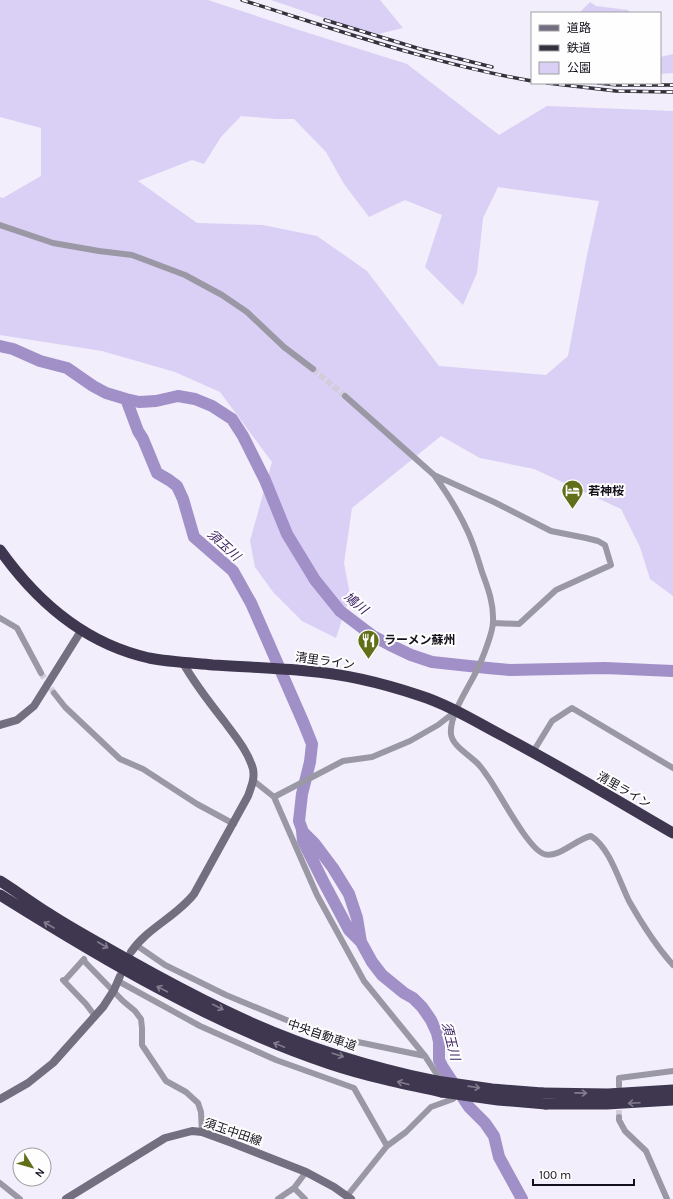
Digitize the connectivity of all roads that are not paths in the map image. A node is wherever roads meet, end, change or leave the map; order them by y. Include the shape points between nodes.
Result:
1 (0, 225) edge
2 (313, 369) tunnel mouth
3 (345, 396) tunnel mouth
4 (434, 475) junction
5 (0, 550) edge
6 (0, 618) edge
7 (494, 623) junction
8 (82, 631) junction
9 (183, 662) junction
10 (42, 673) tunnel mouth
11 (54, 693) tunnel mouth
12 (456, 711) junction
13 (0, 725) edge
14 (533, 752) junction
15 (673, 768) edge
16 (254, 781) junction
17 (274, 797) junction
18 (234, 824) junction
19 (673, 833) edge
20 (0, 881) edge
21 (2, 896) edge
22 (133, 949) joint
23 (673, 965) edge
24 (119, 978) joint
25 (114, 990) junction
26 (95, 1016) junction
27 (425, 1056) junction
28 (673, 1071) edge
29 (619, 1086) dead end
30 (673, 1090) edge
31 (0, 1100) edge
32 (673, 1100) edge
33 (619, 1117) tunnel mouth
34 (202, 1132) junction
35 (387, 1146) junction
36 (306, 1172) junction
37 (0, 1183) edge
38 (294, 1188) junction
39 (349, 1197) edge
40 (20, 1199) edge
41 (66, 1199) edge
42 (278, 1199) edge
43 (305, 1199) edge
44 (667, 1199) edge

1 - 2 street via 53,243 132,255 185,275 247,312 284,347
3 - 4 street
4 - 7 street via 468,532 492,598
4 - 7 street via 551,531 598,541 605,545 611,564 556,590 519,624
5 - 8 highway, 清里ライン via 22,580 41,600
6 - 10 street via 17,628
7 - 12 street via 482,658
8 - 9 highway, 清里ライン via 122,650 150,658
8 - 13 street via 34,706 17,720
9 - 12 highway, 清里ライン via 343,675 382,683
9 - 16 street via 195,683 242,746 253,770
11 - 18 street via 65,707 120,759 143,769 197,804
12 - 14 highway, 清里ライン
12 - 17 street via 410,741 372,757 343,760
12 - 23 street via 451,736 457,746 478,764 488,777 515,821 538,851 552,855 584,837 591,836 597,840 605,850 630,902 658,948
14 - 15 street via 552,721 572,708
14 - 19 highway, 清里ライン
16 - 17 street
16 - 18 street
17 - 27 street via 317,895 364,981
18 - 22 street via 186,905 148,933
20 -> 30 highway, 中央自動車道, bridge via 48,913 174,985 285,1037 335,1054 436,1081 492,1089 608,1094
32 -> 21 highway, 中央自動車道, bridge via 607,1104 546,1104 498,1100 442,1092 331,1064 280,1046 224,1021 112,962
22 - 27 street via 213,989 329,1036
24 - 25 street
24 - 35 street via 200,1026 276,1060 354,1088
25 - 26 street
25 - 26 street via 84,959 63,980
25 - 34 street via 141,1019 142,1045 166,1081 186,1092 198,1103
26 - 31 street via 53,1062 28,1083
27 - 35 street via 453,1099 431,1107 406,1132
28 - 29 street via 619,1078
33 - 44 street via 625,1131 646,1151
34 - 36 street, 須玉中田線
34 - 41 street, 須玉中田線 via 192,1131 165,1138
35 - 39 street
36 - 38 street
36 - 39 street, 須玉中田線
37 - 40 street
38 - 42 street
38 - 43 street

